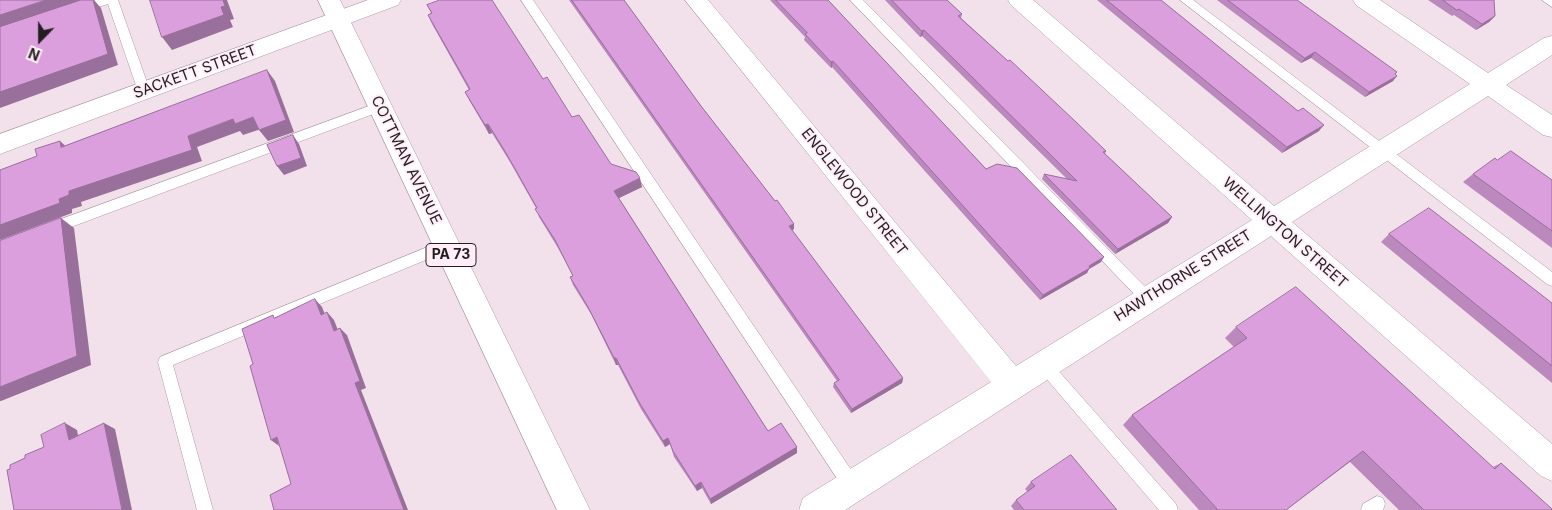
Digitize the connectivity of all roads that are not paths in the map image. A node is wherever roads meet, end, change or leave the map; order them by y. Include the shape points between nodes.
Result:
1 (110, 0) edge
2 (390, 0) edge
3 (527, 0) edge
4 (696, 0) edge
5 (856, 0) edge
6 (1019, 0) edge
7 (1186, 0) edge
8 (1364, 0) edge
9 (1548, 0) edge
10 (89, 3) edge
11 (1552, 3) edge
12 (334, 10) edge
13 (72, 12) edge
14 (1552, 44) edge
15 (1488, 85) junction
16 (144, 91) junction
17 (380, 107) junction
18 (1552, 128) edge
19 (0, 144) edge
20 (1382, 151) junction
21 (1271, 220) junction
22 (37, 234) edge
23 (447, 245) junction
24 (1552, 280) edge
25 (1147, 298) junction
26 (1043, 364) junction
27 (1012, 384) junction
28 (1552, 465) edge
29 (852, 486) junction
30 (205, 510) edge
31 (574, 510) edge
32 (815, 510) edge
33 (1170, 510) edge

1 - 10 lane
1 - 16 lane
2 - 12 street, SACKETT STREET
3 - 29 lane
4 - 27 street, ENGLEWOOD STREET
5 - 25 lane
6 - 21 street, WELLINGTON STREET
7 - 20 lane
8 - 15 street
9 - 11 lane
10 - 13 lane
12 - 16 street, SACKETT STREET
12 - 17 street, COTTMAN AVENUE / PA 73
14 - 15 street, HAWTHORNE STREET
15 - 18 street
15 - 20 street, HAWTHORNE STREET
16 - 19 street, SACKETT STREET
17 - 22 lane
17 - 23 street, COTTMAN AVENUE / PA 73
20 - 21 street, HAWTHORNE STREET
20 - 24 lane
21 - 25 street, HAWTHORNE STREET
21 - 28 street, WELLINGTON STREET
23 - 30 lane via 165,362
23 - 31 street, COTTMAN AVENUE / PA 73
25 - 26 street, HAWTHORNE STREET
26 - 27 street, HAWTHORNE STREET
26 - 33 lane
27 - 29 street, HAWTHORNE STREET
29 - 32 street, HAWTHORNE STREET

